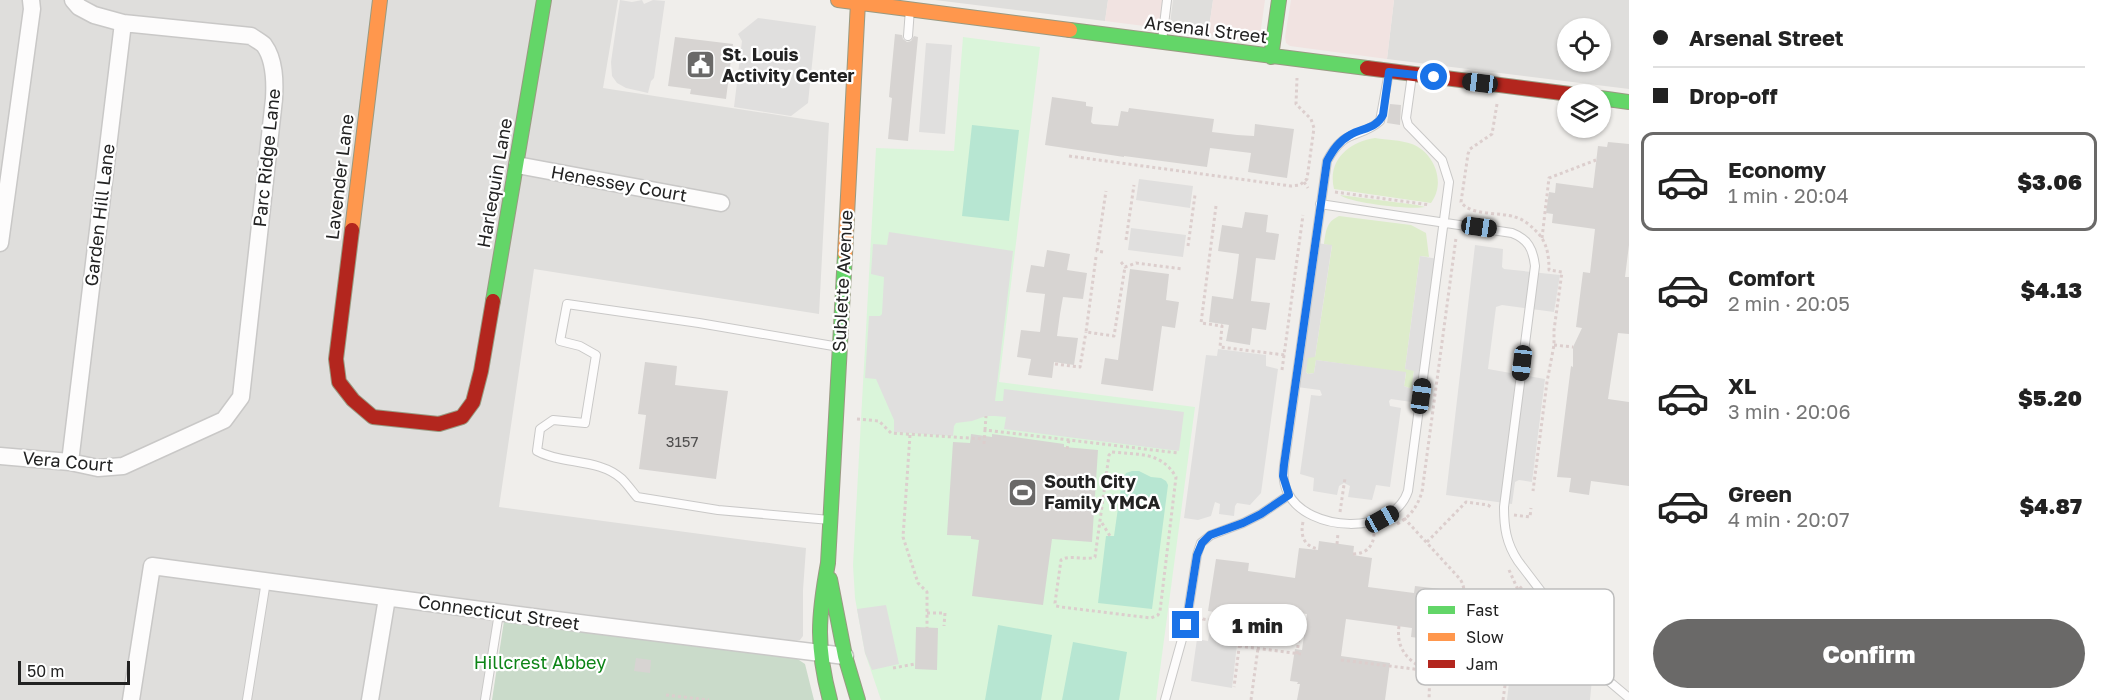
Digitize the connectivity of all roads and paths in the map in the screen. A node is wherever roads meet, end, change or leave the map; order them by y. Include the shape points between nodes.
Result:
1 (31, 0) edge
2 (73, 0) edge
3 (381, 0) edge
4 (544, 0) edge
5 (838, 0) edge
6 (1167, 0) edge
7 (1280, 0) edge
8 (858, 1) edge
9 (910, 9) junction
10 (123, 23) junction
11 (908, 36) dead end
12 (1161, 42) junction
13 (1271, 57) junction
14 (1389, 72) junction
15 (1412, 75) junction
16 (1297, 78) dead end
17 (1557, 92) edge
18 (1611, 100) edge
19 (1629, 102) edge
20 (1069, 156) dead end
21 (1596, 160) dead end
22 (517, 165) junction
23 (1137, 165) junction
24 (1136, 171) dead end
25 (1197, 173) junction
26 (1197, 179) dead end
27 (1304, 182) junction
28 (1134, 185) dead end
29 (1308, 188) dead end
30 (1106, 191) dead end
31 (1335, 192) dead end
32 (1195, 195) dead end
33 (721, 203) dead end
34 (1320, 204) junction
35 (1430, 205) dead end
36 (1216, 206) dead end
37 (1464, 206) dead end
38 (1460, 210) dead end
39 (1303, 215) dead end
40 (1444, 222) junction
41 (1456, 238) dead end
42 (1542, 238) dead end
43 (1126, 240) dead end
44 (0, 243) edge
45 (1188, 246) dead end
46 (1102, 252) dead end
47 (1096, 257) dead end
48 (1121, 262) dead end
49 (1125, 267) junction
50 (1183, 269) dead end
51 (1086, 332) junction
52 (1554, 345) dead end
53 (839, 347) junction
54 (1574, 347) dead end
55 (1284, 355) junction
56 (336, 359) joint
57 (1055, 364) dead end
58 (1282, 370) dead end
59 (229, 412) joint
60 (986, 416) dead end
61 (857, 419) dead end
62 (985, 430) junction
63 (910, 435) junction
64 (984, 440) junction
65 (1069, 440) junction
66 (984, 444) dead end
67 (1113, 445) junction
68 (1067, 449) dead end
69 (1112, 452) junction
70 (1178, 453) dead end
71 (0, 456) edge
72 (70, 462) junction
73 (1345, 477) dead end
74 (1289, 495) junction
75 (1531, 508) dead end
76 (1341, 509) dead end
77 (1397, 509) junction
78 (1493, 512) dead end
79 (1512, 515) dead end
80 (1296, 518) dead end
81 (1405, 519) junction
82 (830, 520) junction
83 (1101, 522) junction
84 (1303, 522) junction
85 (1396, 525) dead end
86 (1308, 526) dead end
87 (1334, 534) dead end
88 (1367, 534) dead end
89 (1110, 536) dead end
90 (1347, 536) dead end
91 (1093, 539) dead end
92 (1098, 539) junction
93 (1426, 542) junction
94 (1318, 549) dead end
95 (1353, 554) dead end
96 (828, 562) junction
97 (266, 581) junction
98 (1464, 589) edge
99 (1539, 589) edge
100 (387, 598) junction
101 (1255, 607) dead end
102 (499, 613) junction
103 (927, 613) junction
104 (1198, 614) dead end
105 (1302, 614) dead end
106 (1253, 619) junction
107 (1242, 625) junction
108 (944, 626) dead end
109 (1301, 626) junction
110 (1399, 626) dead end
111 (927, 628) dead end
112 (1239, 646) junction
113 (1258, 648) junction
114 (820, 652) junction
115 (845, 656) junction
116 (1341, 660) dead end
117 (915, 664) dead end
118 (1416, 664) edge
119 (893, 668) dead end
120 (1416, 669) edge
121 (1505, 685) edge
122 (1614, 685) edge
123 (1234, 687) dead end
124 (666, 695) dead end
125 (1629, 698) edge
126 (131, 700) edge
127 (247, 700) edge
128 (370, 700) edge
129 (485, 700) edge
130 (709, 700) edge
131 (830, 700) edge
132 (858, 700) edge
133 (1165, 700) edge
134 (1251, 700) edge
135 (1503, 700) edge

1 - 44 street
2 - 10 street via 94,15
3 - 56 street, Lavender Lane
4 - 22 street, Harlequin Lane
5 - 8 street, Arsenal Street
6 - 12 lane
7 - 13 street
8 - 9 street, Arsenal Street
8 - 53 street, Sublette Avenue
9 - 11 lane
9 - 12 street, Arsenal Street
10 - 59 street, Parc Ridge Lane via 251,36 263,45 275,76 241,397
10 - 72 street, Garden Hill Lane
12 - 13 street, Arsenal Street
13 - 14 street, Arsenal Street
14 - 15 street, Arsenal Street
14 - 34 lane via 1380,121 1350,134 1333,150 1327,161
15 - 17 street, Arsenal Street
15 - 40 lane via 1406,118 1447,171
16 - 27 path via 1296,104 1311,118 1314,128
18 - 19 street
20 - 23 path
21 - 42 path via 1549,178
22 - 33 street, Henessey Court
22 - 56 street, Harlequin Lane via 481,371 473,402 462,417 439,424 373,417 339,382
23 - 24 path
23 - 25 path
25 - 26 path
25 - 27 path via 1291,186
27 - 29 path
28 - 43 path
30 - 46 path via 1097,251
31 - 35 path
32 - 45 path
34 - 40 lane
34 - 74 lane via 1284,465
36 - 55 path via 1201,323 1222,326 1220,347
37 - 38 path
39 - 55 path
40 - 77 lane via 1408,491
40 - 99 lane via 1512,233 1530,245 1534,256 1504,531 1518,561
41 - 81 path via 1422,492
47 - 51 path
48 - 49 path
49 - 50 path via 1136,263
49 - 51 path via 1114,336
51 - 57 path via 1080,368
52 - 54 path
53 - 82 street, Sublette Avenue
53 - 82 lane via 567,304 560,341 596,355 585,423 553,420 540,429 537,451 550,458 603,467 621,478 637,497 718,510
55 - 58 path
59 - 72 street, Vera Court via 224,420 123,466 98,468
60 - 62 path
61 - 63 path via 876,420 891,434
62 - 64 path
62 - 65 path
63 - 64 path
63 - 103 path via 903,537 918,583 927,592
64 - 66 path
65 - 67 path
65 - 68 path
67 - 69 path
67 - 70 path
69 - 83 path
69 - 92 path via 1159,458 1176,477 1158,615 1151,618 1056,606 1061,560 1095,556
71 - 72 street, Vera Court
73 - 76 path
74 - 77 lane via 1308,512 1339,523 1369,523
74 - 133 lane via 1261,514 1210,535 1202,543 1186,625
75 - 79 path via 1530,517
77 - 81 path
78 - 93 path via 1491,506 1466,501
80 - 84 path
81 - 85 path
81 - 93 path
82 - 96 street, Sublette Avenue
83 - 89 path
83 - 92 path
84 - 86 path
84 - 94 path via 1305,543
87 - 90 path
88 - 95 path via 1375,532 1368,549
91 - 92 path
93 - 98 path via 1460,579
96 - 114 street, Sublette Avenue via 820,606
96 - 115 street, Sublette Avenue
97 - 100 street, Connecticut Street
97 - 126 street, Connecticut Street via 152,566
97 - 127 lane
100 - 102 street, Connecticut Street
100 - 128 street
101 - 106 path
102 - 114 street, Connecticut Street
102 - 129 lane
103 - 108 path via 945,613
103 - 111 path
104 - 107 path via 1203,619
105 - 109 path
106 - 107 path
106 - 109 path
107 - 112 path
109 - 113 path via 1299,654
110 - 118 path via 1400,646
112 - 113 path
112 - 123 path
113 - 134 path
114 - 115 street, Connecticut Street
114 - 131 street, Sublette Avenue
115 - 132 street, Sublette Avenue
116 - 120 path
117 - 119 path
121 - 135 path
122 - 125 lane
124 - 130 path

